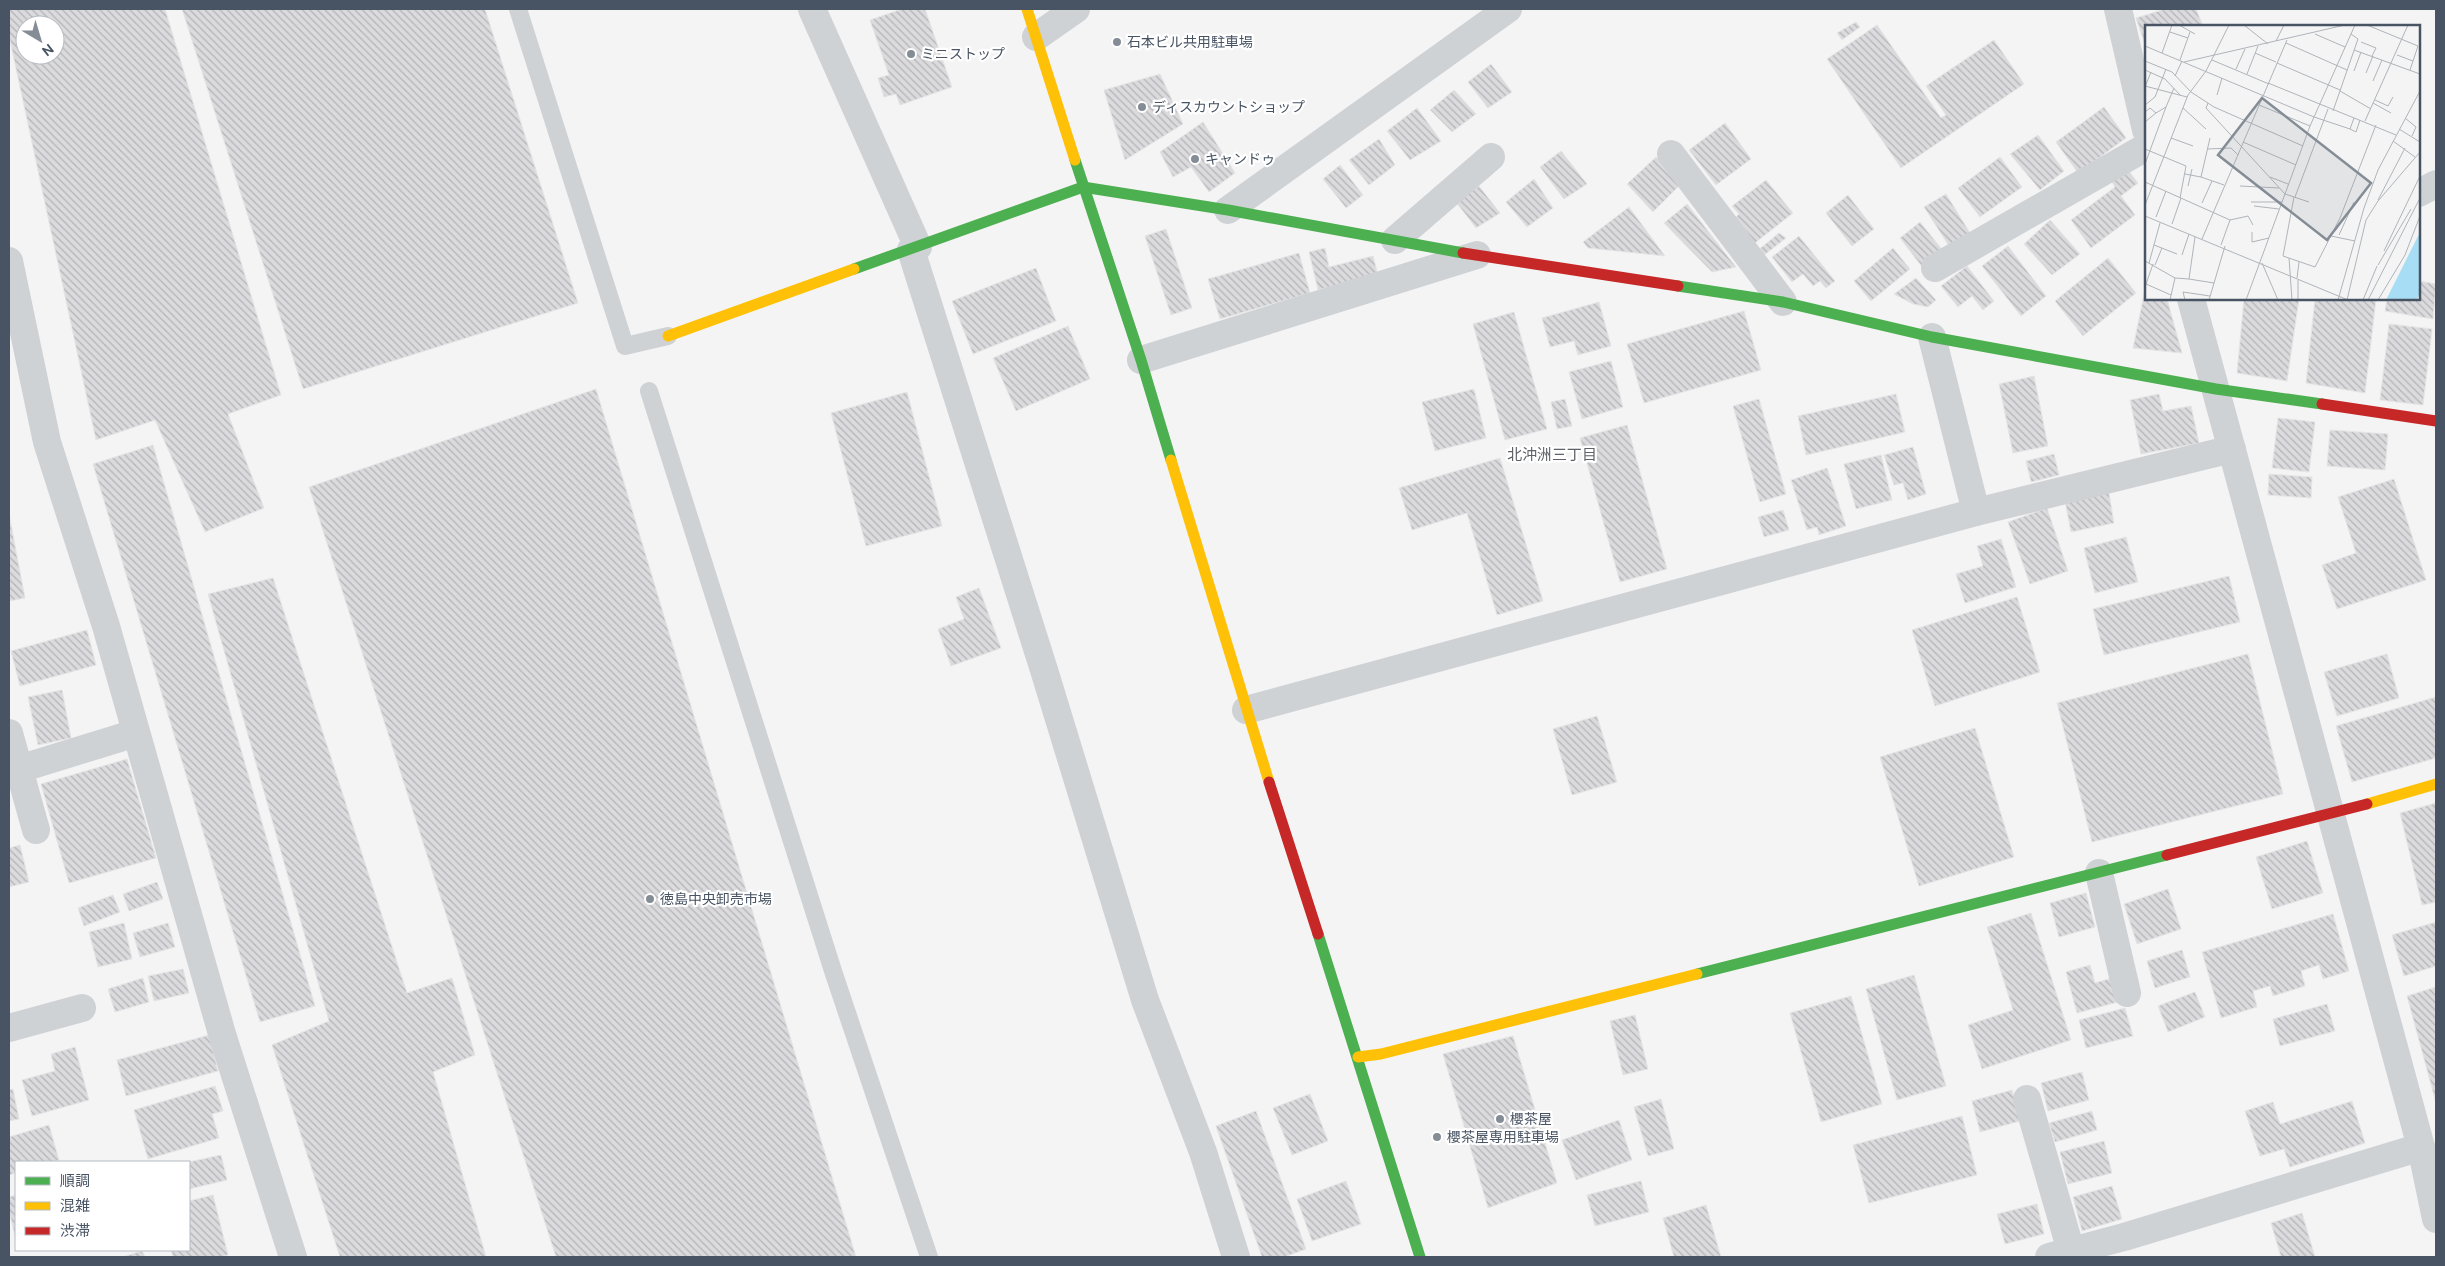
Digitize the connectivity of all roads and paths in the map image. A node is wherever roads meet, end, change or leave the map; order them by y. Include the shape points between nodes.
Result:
1 (518, 9) edge
2 (812, 9) edge
3 (1027, 9) edge
4 (1076, 9) edge
5 (1508, 9) edge
6 (2118, 9) edge
7 (1036, 37) junction
8 (2145, 126) edge
9 (2145, 148) edge
10 (1671, 154) dead end
11 (1491, 157) dead end
12 (2436, 184) edge
13 (1083, 188) junction
14 (2420, 192) edge
15 (1228, 210) junction
16 (1396, 240) junction
17 (914, 248) junction
18 (1477, 255) junction
19 (9, 261) edge
20 (1934, 268) dead end
21 (2191, 300) edge
22 (1783, 302) junction
23 (668, 336) joint
24 (1932, 337) junction
25 (1141, 360) junction
26 (2216, 389) junction
27 (650, 391) dead end
28 (2436, 421) edge
29 (2232, 449) junction
30 (1976, 512) junction
31 (1246, 710) junction
32 (136, 733) junction
33 (9, 734) edge
34 (19, 769) junction
35 (2436, 784) edge
36 (2331, 814) junction
37 (36, 830) dead end
38 (2099, 873) junction
39 (2127, 993) dead end
40 (82, 1008) dead end
41 (9, 1028) edge
42 (1358, 1056) junction
43 (2027, 1099) dead end
44 (2421, 1147) junction
45 (2436, 1219) edge
46 (2060, 1254) edge
47 (292, 1257) edge
48 (929, 1257) edge
49 (1236, 1257) edge
50 (1420, 1257) edge

1 - 23 lane via 625,346
2 - 17 street
3 - 7 street
4 - 7 street
5 - 15 street
6 - 8 street
7 - 13 street
9 - 20 street
10 - 22 street
11 - 16 street
12 - 14 street
13 - 15 street
13 - 17 street
13 - 25 street
15 - 16 street
16 - 18 street
17 - 23 street
17 - 49 street via 1145,1000 1203,1152
18 - 22 street
18 - 25 street
19 - 32 street via 47,442 106,626
21 - 26 street
22 - 24 street
24 - 26 street
24 - 30 street
25 - 31 street
26 - 28 street
26 - 29 street
27 - 48 lane via 834,974
29 - 30 street
29 - 36 street
30 - 31 street
31 - 42 street
32 - 34 street
32 - 47 street via 222,1034
33 - 34 street
34 - 37 street
35 - 36 street
36 - 38 street
36 - 44 street
38 - 39 street
38 - 42 street via 1381,1054
40 - 41 street
42 - 50 street
43 - 46 street
44 - 45 street
44 - 46 street

